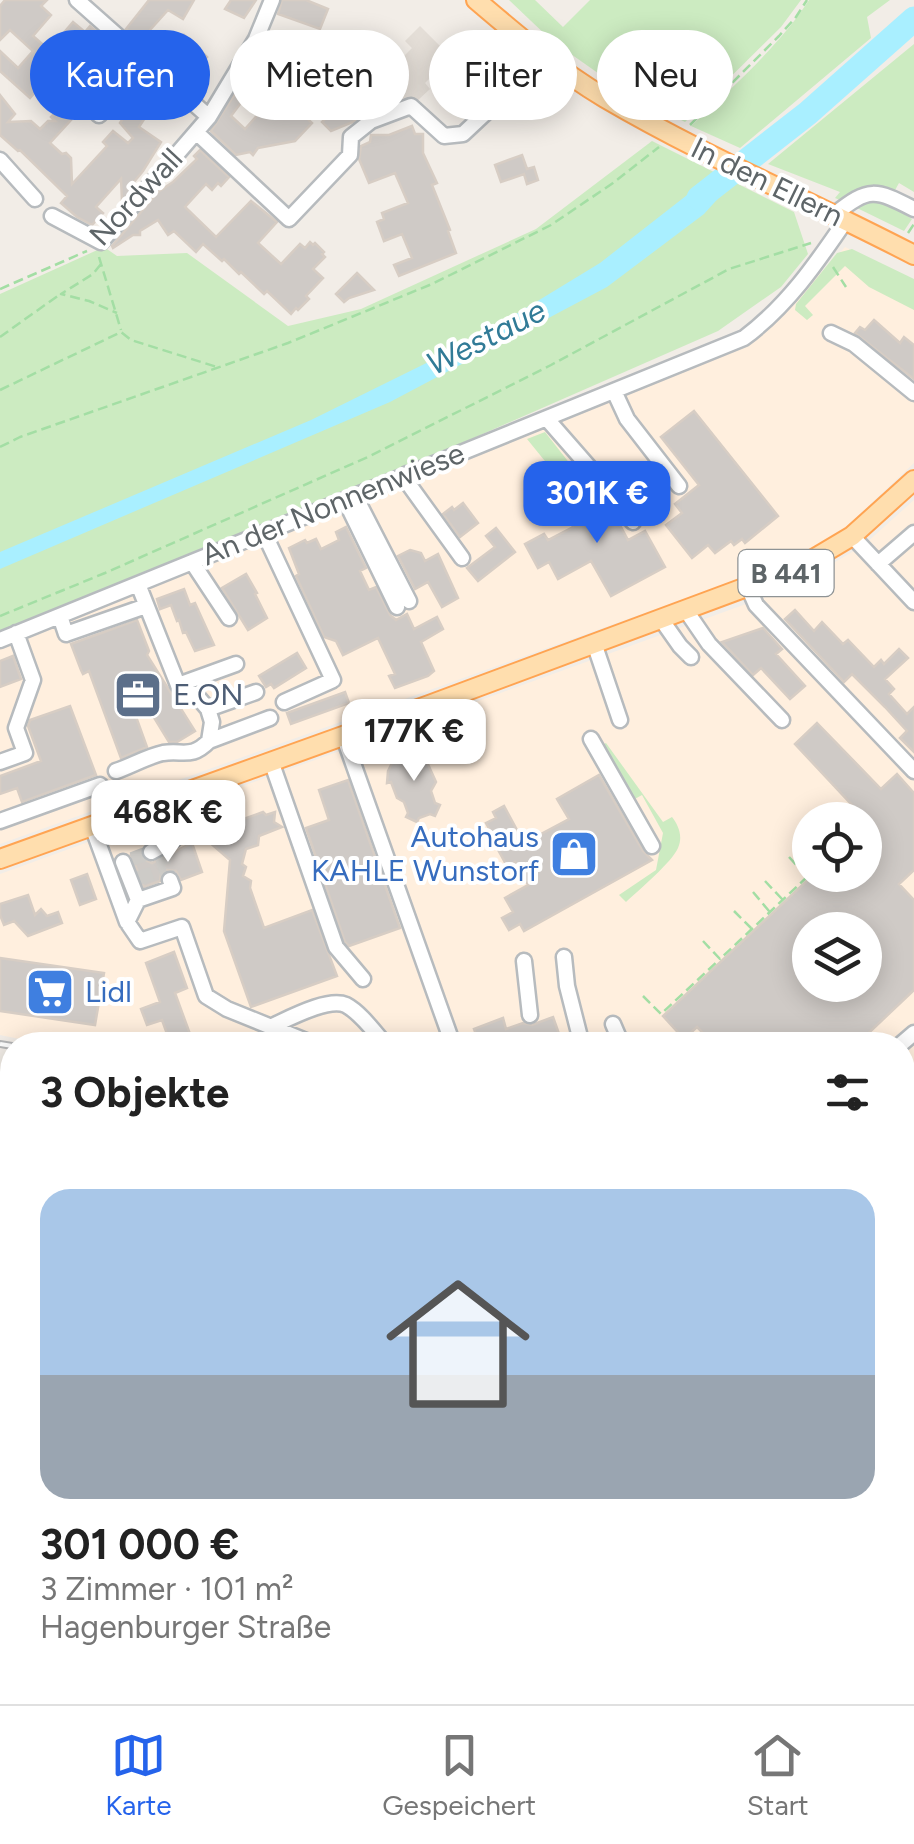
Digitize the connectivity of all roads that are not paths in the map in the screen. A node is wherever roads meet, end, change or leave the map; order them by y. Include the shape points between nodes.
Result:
1 (77, 0) edge
2 (272, 0) edge
3 (476, 0) edge
4 (111, 30) edge
5 (512, 30) edge
6 (577, 79) edge
7 (210, 115) edge
8 (206, 120) edge
9 (478, 120) edge
10 (196, 132) junction
11 (0, 160) edge
12 (35, 198) dead end
13 (914, 209) edge
14 (52, 216) dead end
15 (841, 217) junction
16 (914, 256) edge
17 (831, 333) dead end
18 (614, 391) junction
19 (914, 393) edge
20 (547, 418) junction
21 (406, 474) junction
22 (596, 475) junction
23 (914, 480) edge
24 (680, 486) dead end
25 (350, 498) junction
26 (540, 506) dead end
27 (633, 522) dead end
28 (264, 533) junction
29 (914, 533) edge
30 (852, 536) junction
31 (462, 558) dead end
32 (192, 562) junction
33 (878, 564) junction
34 (138, 584) junction
35 (748, 587) junction
36 (914, 602) edge
37 (403, 604) dead end
38 (146, 606) junction
39 (684, 609) junction
40 (60, 616) junction
41 (229, 618) dead end
42 (660, 618) junction
43 (16, 634) junction
44 (0, 640) edge
45 (594, 643) junction
46 (690, 656) dead end
47 (236, 664) dead end
48 (178, 685) junction
49 (256, 692) dead end
50 (284, 702) dead end
51 (208, 710) junction
52 (270, 718) dead end
53 (620, 720) dead end
54 (782, 720) dead end
55 (343, 735) junction
56 (590, 738) dead end
57 (209, 741) junction
58 (271, 761) junction
59 (0, 762) edge
60 (116, 771) dead end
61 (914, 772) edge
62 (100, 784) dead end
63 (172, 798) junction
64 (0, 822) edge
65 (92, 826) junction
66 (652, 846) dead end
67 (157, 851) tunnel mouth
68 (2, 853) edge
69 (103, 856) junction
70 (170, 880) dead end
71 (138, 900) junction
72 (127, 922) junction
73 (564, 957) dead end
74 (524, 961) dead end
75 (363, 979) dead end
76 (530, 1015) dead end
77 (613, 1024) dead end
78 (270, 1026) junction
79 (285, 1032) edge
80 (374, 1032) edge
81 (448, 1032) edge
82 (579, 1032) edge
83 (616, 1032) edge

1 - 4 street
2 - 7 street, Nordwall
3 - 5 main road, In den Ellern
6 - 15 main road, In den Ellern via 674,136
8 - 10 street, Nordwall
9 - 10 street via 463,134 444,136 411,106 371,121 351,136 350,155 288,219
10 - 14 street, Nordwall via 98,244
11 - 12 street
13 - 15 street via 892,197 860,194
15 - 16 main road, In den Ellern
15 - 18 street, An der Nonnenwiese via 810,273 744,338
17 - 19 street
18 - 20 street, An der Nonnenwiese
18 - 24 street via 627,419
20 - 21 street, An der Nonnenwiese
20 - 22 street
21 - 25 street, An der Nonnenwiese
21 - 31 street
22 - 26 street
22 - 27 street
23 - 30 main road, B 441
25 - 28 street, An der Nonnenwiese
25 - 37 street
28 - 32 street, An der Nonnenwiese
28 - 50 street via 333,680
29 - 33 street
30 - 33 street
30 - 35 main road, B 441 via 800,568
32 - 34 street, An der Nonnenwiese
32 - 41 street
33 - 36 street
34 - 38 street
34 - 40 street, An der Nonnenwiese
35 - 39 main road, B 441
35 - 61 street via 756,606
38 - 40 street via 66,634
38 - 48 street
39 - 42 main road, B 441
39 - 54 street
40 - 43 street, An der Nonnenwiese
42 - 45 main road, B 441
42 - 46 street
43 - 44 street, An der Nonnenwiese
43 - 59 street via 33,680 16,728 25,754
45 - 53 street
45 - 55 main road, B 441
47 - 48 street
48 - 51 street
49 - 51 street
51 - 57 street
52 - 57 street
55 - 58 main road, B 441
55 - 81 street
56 - 66 street
57 - 60 street via 200,750 164,753
58 - 63 main road, B 441
58 - 75 street via 336,947
62 - 64 street
63 - 65 main road, B 441
63 - 67 street via 173,840
65 - 68 main road, B 441
65 - 69 street
69 - 71 street via 128,860
69 - 72 street
70 - 71 street via 173,888
71 - 72 street
72 - 78 street via 140,942 182,928 206,996
73 - 82 street
74 - 76 street
77 - 83 street
78 - 79 street
78 - 80 street via 319,1006 344,1004

